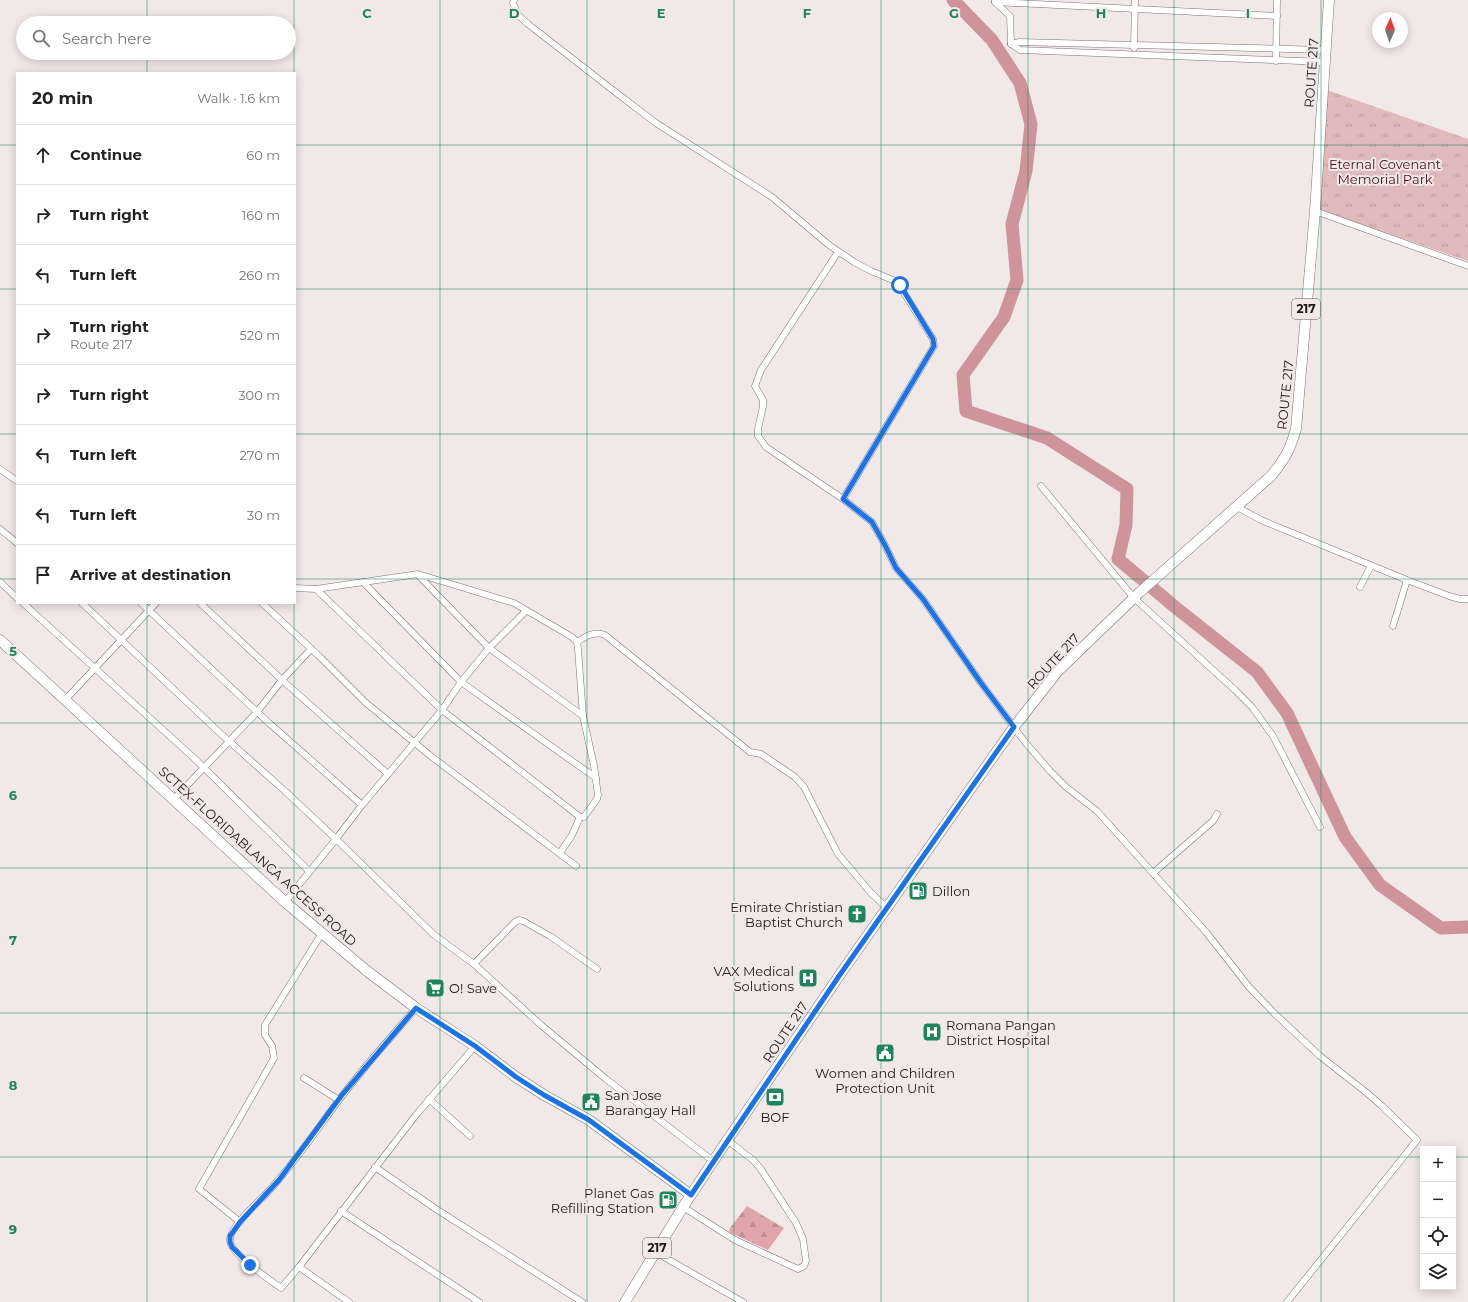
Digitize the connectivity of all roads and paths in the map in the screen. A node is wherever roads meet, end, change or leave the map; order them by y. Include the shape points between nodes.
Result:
1 (1135, 0) edge
2 (1278, 0) edge
3 (1329, 0) edge
4 (513, 1) edge
5 (995, 1) edge
6 (1135, 9) junction
7 (1277, 16) junction
8 (1011, 44) junction
9 (1134, 46) junction
10 (1276, 50) junction
11 (1325, 50) junction
12 (1133, 55) junction
13 (1276, 61) junction
14 (1324, 62) junction
15 (1315, 211) junction
16 (838, 252) junction
17 (1468, 266) edge
18 (0, 469) edge
19 (16, 480) edge
20 (1041, 486) dead end
21 (843, 499) junction
22 (1237, 507) junction
23 (0, 529) edge
24 (16, 542) edge
25 (1371, 566) junction
26 (418, 574) junction
27 (1407, 580) junction
28 (0, 582) edge
29 (363, 582) junction
30 (1360, 586) dead end
31 (296, 588) edge
32 (316, 590) junction
33 (1137, 595) junction
34 (16, 597) edge
35 (1468, 599) edge
36 (24, 604) edge
37 (83, 604) edge
38 (142, 604) edge
39 (155, 604) edge
40 (201, 604) edge
41 (263, 604) edge
42 (149, 610) junction
43 (526, 611) junction
44 (1393, 626) dead end
45 (121, 639) junction
46 (0, 640) edge
47 (577, 642) junction
48 (489, 648) junction
49 (312, 649) junction
50 (94, 668) junction
51 (282, 680) junction
52 (462, 682) junction
53 (66, 699) junction
54 (442, 710) junction
55 (258, 712) junction
56 (583, 716) junction
57 (1014, 727) junction
58 (229, 741) junction
59 (415, 742) junction
60 (204, 768) junction
61 (388, 774) junction
62 (596, 778) junction
63 (174, 799) junction
64 (362, 805) junction
65 (1217, 814) dead end
66 (580, 817) junction
67 (1320, 827) dead end
68 (336, 839) junction
69 (560, 853) junction
70 (576, 866) dead end
71 (309, 871) junction
72 (1154, 873) junction
73 (285, 902) junction
74 (887, 908) junction
75 (322, 933) junction
76 (474, 964) junction
77 (597, 969) dead end
78 (416, 1008) junction
79 (475, 1046) junction
80 (304, 1078) dead end
81 (339, 1100) junction
82 (429, 1100) junction
83 (470, 1136) dead end
84 (727, 1140) junction
85 (713, 1162) junction
86 (375, 1167) junction
87 (691, 1195) junction
88 (682, 1207) junction
89 (341, 1211) junction
90 (240, 1222) junction
91 (655, 1252) junction
92 (299, 1267) junction
93 (349, 1302) edge
94 (479, 1302) edge
95 (582, 1302) edge
96 (625, 1302) edge
97 (743, 1302) edge
98 (1287, 1302) edge

1 - 6 street
2 - 7 street
3 - 11 main road, ROUTE 217 / 217
4 - 16 street via 518,15 528,24 614,91 656,123 772,197
5 - 6 street
5 - 8 street via 1010,16
6 - 7 street
6 - 9 street
7 - 10 street
8 - 9 street via 1020,42
8 - 12 street via 1020,50
9 - 10 street
9 - 12 street
10 - 11 street
10 - 13 street
11 - 14 main road, ROUTE 217 / 217
12 - 13 street
13 - 14 street
14 - 15 main road, ROUTE 217 / 217
15 - 17 street
15 - 22 main road, ROUTE 217 / 217 via 1296,429 1284,461
16 - 21 street via 754,386 763,400 758,436 766,446
16 - 21 street via 900,285 934,343 919,373
18 - 19 street
20 - 33 street
21 - 57 street via 872,522 896,568 923,599
22 - 25 street via 1261,520
22 - 33 main road, ROUTE 217 / 217
23 - 24 street
25 - 27 street
25 - 30 street
26 - 29 street
26 - 43 street via 514,603
26 - 48 street
27 - 35 street via 1449,596
27 - 44 street
28 - 34 street
29 - 32 street
29 - 52 street
31 - 32 street
32 - 54 street
33 - 57 main road, ROUTE 217 / 217 via 1058,671
33 - 67 street via 1252,707 1273,736
36 - 50 street
37 - 45 street
38 - 42 street
39 - 42 street
40 - 51 street
41 - 49 street
42 - 45 street
42 - 55 street
43 - 47 street
43 - 48 street
45 - 50 street
45 - 58 street
46 - 53 main road, SCTEX-FLORIDABLANCA ACCESS ROAD
47 - 56 street
47 - 74 street via 593,633 606,635 750,752 761,754 794,777 810,797 838,854 866,888
48 - 52 street
48 - 56 street
49 - 51 street
49 - 59 street via 365,702
50 - 53 street
50 - 60 street
51 - 55 street
51 - 61 street
52 - 54 street
52 - 62 street
53 - 63 main road, SCTEX-FLORIDABLANCA ACCESS ROAD
54 - 59 street
54 - 66 street
55 - 58 street
55 - 64 street
56 - 62 street
57 - 72 street via 1050,771 1097,811
57 - 74 main road, ROUTE 217 / 217
58 - 60 street
58 - 68 street
59 - 61 street
59 - 69 street
60 - 63 street
60 - 71 street
61 - 64 street
62 - 66 street via 597,800 584,818
63 - 73 main road, SCTEX-FLORIDABLANCA ACCESS ROAD
64 - 68 street
65 - 72 street via 1213,821
66 - 69 street
68 - 71 street
68 - 76 street via 433,934
69 - 70 street
71 - 73 street
72 - 98 street via 1206,932 1249,987 1276,1015 1320,1056 1382,1106 1417,1140
73 - 75 main road, SCTEX-FLORIDABLANCA ACCESS ROAD
74 - 84 main road, ROUTE 217 / 217
75 - 78 main road, SCTEX-FLORIDABLANCA ACCESS ROAD
75 - 90 street via 265,1024 265,1035 272,1046 274,1058 199,1189
76 - 77 street via 519,920 550,936
76 - 85 street via 606,1079
78 - 79 main road, SCTEX-FLORIDABLANCA ACCESS ROAD
78 - 81 street
79 - 82 street
79 - 87 main road, SCTEX-FLORIDABLANCA ACCESS ROAD via 516,1077 589,1120
80 - 81 street
81 - 90 street via 279,1180
82 - 83 street
82 - 86 street
84 - 85 main road, ROUTE 217 / 217
84 - 88 street via 760,1168 796,1224 803,1239 806,1261 804,1266 798,1269 742,1243
85 - 87 main road, ROUTE 217 / 217
86 - 89 street
86 - 95 street
87 - 88 main road, ROUTE 217 / 217
88 - 91 main road, ROUTE 217 / 217
89 - 92 street
89 - 94 street
90 - 92 street via 230,1236 230,1242 250,1265 281,1288
91 - 96 main road, ROUTE 217 / 217
91 - 97 street
92 - 93 street

